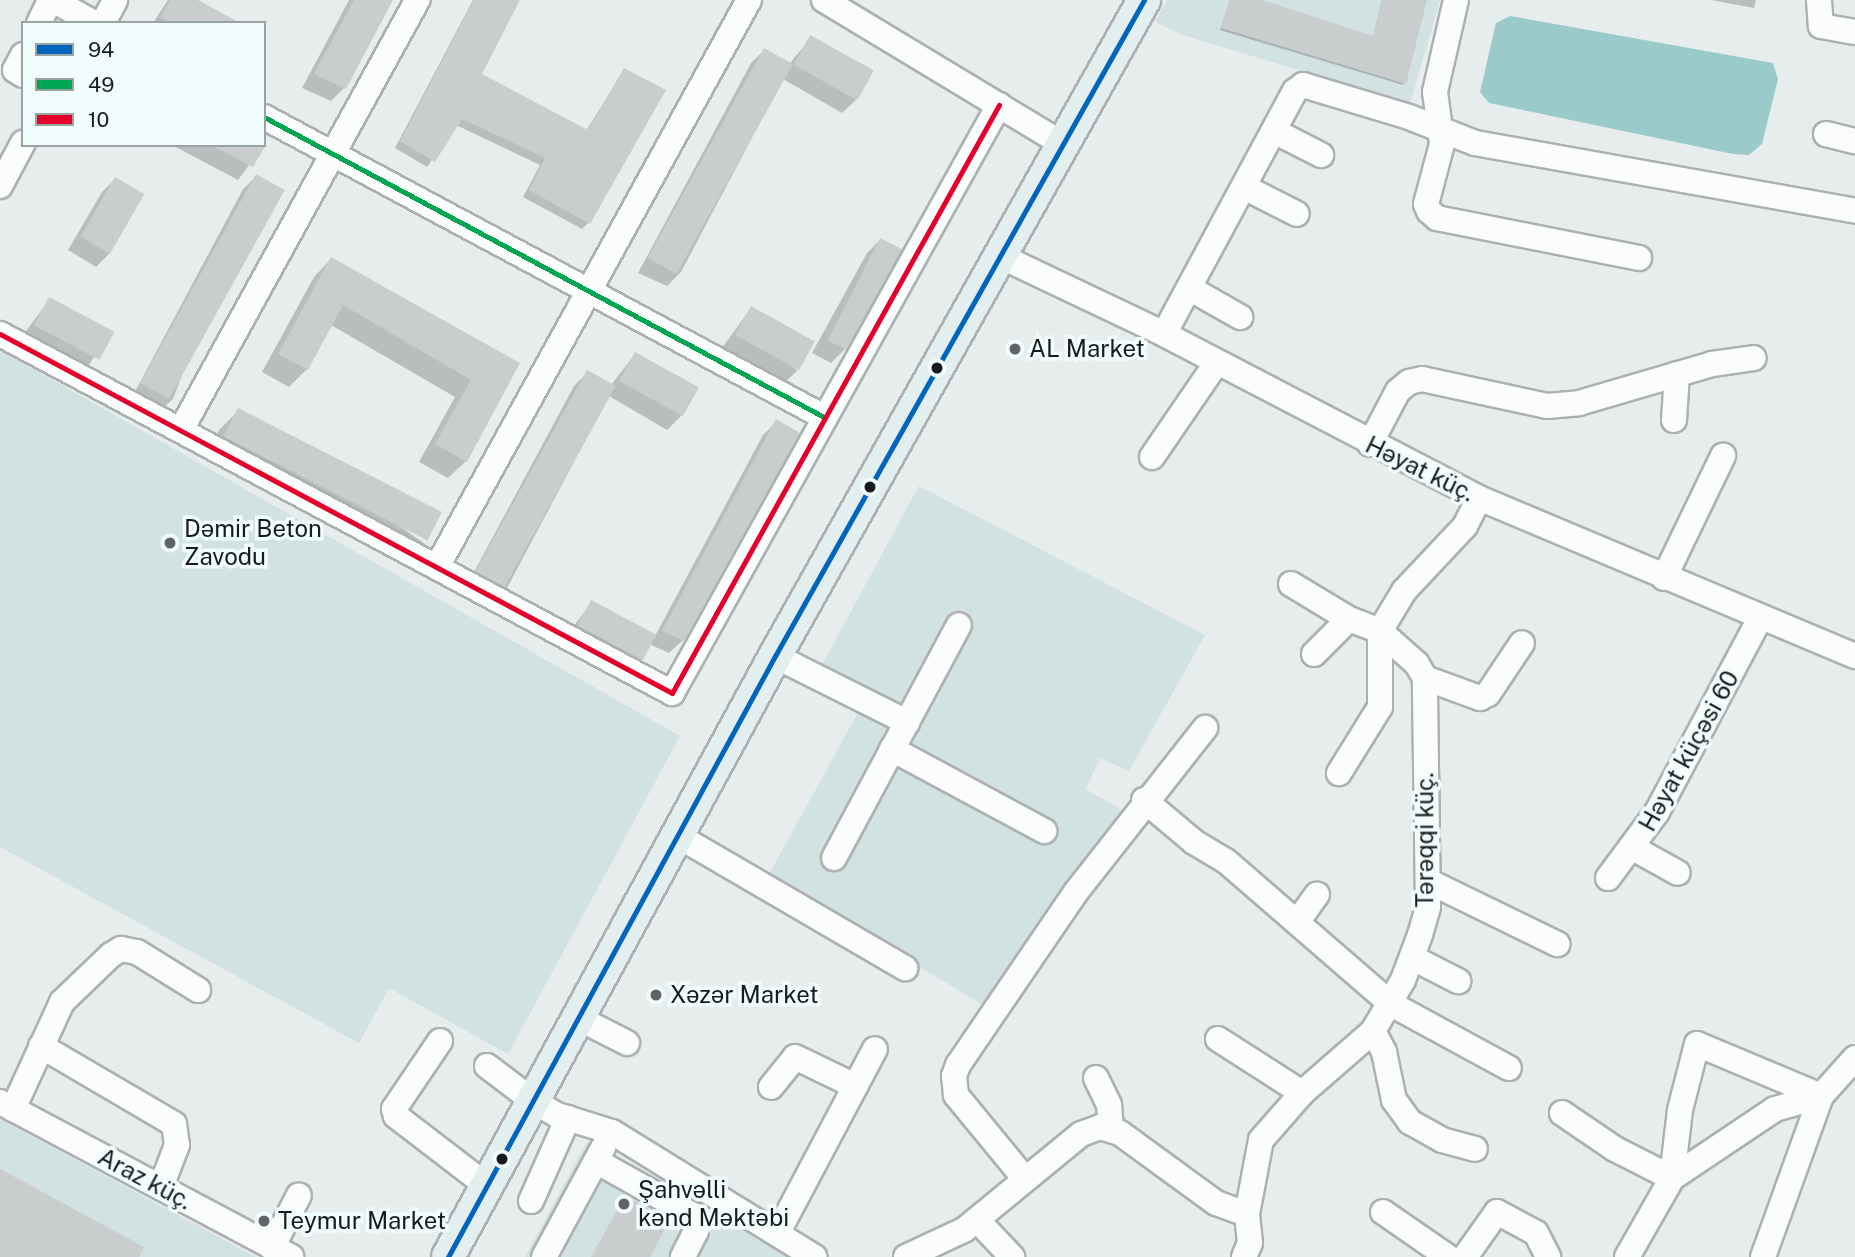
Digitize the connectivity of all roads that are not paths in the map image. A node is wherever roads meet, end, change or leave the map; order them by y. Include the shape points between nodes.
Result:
1 (51, 0) edge
2 (115, 0) edge
3 (417, 0) edge
4 (749, 0) edge
5 (824, 0) edge
6 (1144, 0) edge
7 (1456, 0) edge
8 (1819, 0) edge
9 (40, 21) edge
10 (90, 21) edge
11 (104, 21) edge
12 (1855, 32) edge
13 (21, 59) edge
14 (21, 74) edge
15 (999, 105) junction
16 (266, 118) edge
17 (1441, 130) junction
18 (1273, 131) junction
19 (1826, 134) dead end
20 (1855, 141) edge
21 (1061, 143) junction
22 (21, 147) edge
23 (333, 155) junction
24 (1321, 155) dead end
25 (0, 186) edge
26 (1244, 187) junction
27 (1855, 211) edge
28 (1297, 214) dead end
29 (998, 254) junction
30 (1639, 258) dead end
31 (1189, 288) junction
32 (588, 290) junction
33 (1240, 317) dead end
34 (0, 334) edge
35 (1164, 334) junction
36 (1754, 358) dead end
37 (1217, 362) junction
38 (1677, 374) junction
39 (824, 417) junction
40 (1674, 420) dead end
41 (181, 430) junction
42 (1370, 444) junction
43 (1723, 456) dead end
44 (1152, 457) dead end
45 (1479, 498) junction
46 (437, 567) junction
47 (1664, 578) junction
48 (1291, 584) dead end
49 (1760, 618) junction
50 (1349, 619) junction
51 (959, 625) dead end
52 (1380, 631) junction
53 (1522, 643) dead end
54 (1854, 650) edge
55 (1314, 654) dead end
56 (775, 656) junction
57 (1425, 678) junction
58 (907, 722) junction
59 (1205, 728) dead end
60 (892, 749) junction
61 (1339, 773) dead end
62 (1144, 800) junction
63 (1044, 831) dead end
64 (678, 836) junction
65 (1633, 848) junction
66 (834, 858) dead end
67 (1678, 873) dead end
68 (1608, 878) dead end
69 (1429, 881) junction
70 (1317, 894) dead end
71 (1297, 922) junction
72 (1557, 944) dead end
73 (1413, 958) junction
74 (905, 968) dead end
75 (1458, 981) dead end
76 (198, 990) dead end
77 (1391, 1004) junction
78 (578, 1018) junction
79 (1373, 1031) junction
80 (1218, 1039) dead end
81 (440, 1041) dead end
82 (627, 1043) dead end
83 (41, 1046) junction
84 (875, 1049) dead end
85 (1855, 1058) edge
86 (487, 1066) dead end
87 (1509, 1068) dead end
88 (1096, 1078) dead end
89 (855, 1086) junction
90 (771, 1087) dead end
91 (1302, 1093) junction
92 (1821, 1096) junction
93 (532, 1100) junction
94 (6, 1105) edge
95 (1562, 1113) dead end
96 (568, 1118) junction
97 (1111, 1128) junction
98 (612, 1132) junction
99 (1475, 1149) dead end
100 (596, 1161) junction
101 (1672, 1178) junction
102 (1026, 1179) junction
103 (486, 1185) junction
104 (161, 1187) junction
105 (299, 1195) dead end
106 (531, 1200) dead end
107 (1383, 1212) dead end
108 (1247, 1213) junction
109 (978, 1221) junction
110 (777, 1234) junction
111 (281, 1252) edge
112 (448, 1257) edge
113 (544, 1257) edge
114 (683, 1257) edge
115 (814, 1257) edge
116 (905, 1257) edge
117 (1012, 1257) edge
118 (1244, 1257) edge
119 (1448, 1257) edge
120 (1465, 1257) edge
121 (1548, 1257) edge
122 (1627, 1257) edge
123 (1763, 1257) edge

1 - 9 street
1 - 10 street
2 - 11 street
3 - 23 street
4 - 32 street
5 - 15 street
6 - 21 main road
7 - 17 street via 1434,92
8 - 12 street via 1821,26
13 - 14 street via 15,70
15 - 21 street
15 - 39 street
16 - 23 street
17 - 18 street via 1303,85
17 - 27 street via 1475,143
17 - 30 street via 1426,204 1437,218
18 - 24 street
18 - 26 street
19 - 20 street
21 - 29 main road
22 - 25 street
23 - 32 street
23 - 41 street
26 - 28 street
26 - 31 street
29 - 35 street, Həyat küç.
29 - 56 main road
31 - 33 street
31 - 35 street
32 - 39 street
32 - 46 street
34 - 41 street
35 - 37 street, Həyat küç.
36 - 38 street
37 - 42 street, Həyat küç.
37 - 44 street
38 - 40 street
38 - 42 street via 1579,403 1547,406 1422,379 1398,391
39 - 46 street via 672,693
41 - 46 street
42 - 45 street, Həyat küç.
43 - 47 street
45 - 47 street, Həyat küç.
45 - 52 street via 1465,526 1404,591
47 - 49 street, Həyat küç.
48 - 50 street
49 - 54 street, Həyat küç.
49 - 65 street, Həyat küçəsi 60 via 1695,748
50 - 52 street
50 - 55 street
51 - 58 street
52 - 57 street
52 - 61 street via 1380,707
53 - 57 street via 1488,694 1480,698
56 - 58 street
56 - 64 main road
57 - 69 street, Tərəqqi küç.
58 - 60 street
59 - 62 street
60 - 63 street
60 - 66 street
62 - 71 street
62 - 102 street via 1076,892 954,1076 957,1095
64 - 74 street
64 - 78 main road
65 - 67 street
65 - 68 street, Həyat küçəsi 60
69 - 72 street
69 - 73 street, Tərəqqi küç. via 1428,906
70 - 71 street
71 - 77 street
73 - 75 street
73 - 77 street, Tərəqqi küç.
76 - 83 street via 136,952 121,949 94,968 62,1002
77 - 79 street, Tərəqqi küç.
77 - 87 street
78 - 82 street
78 - 93 main road
79 - 91 street, Tərəqqi küç.
79 - 99 street via 1384,1052 1394,1100 1410,1122 1442,1140
80 - 91 street
81 - 103 street via 394,1109 396,1116
83 - 94 street
83 - 104 street via 174,1124 177,1145
84 - 89 street
85 - 92 street
86 - 93 street
88 - 97 street via 1109,1105
89 - 90 street via 795,1057
89 - 110 street
91 - 108 street, Tərəqqi küç. via 1261,1140
92 - 101 street via 1775,1109
92 - 101 street via 1697,1044 1680,1110
92 - 123 street
93 - 96 street
93 - 103 main road
94 - 104 street, Araz küç.
95 - 101 street via 1615,1149
96 - 98 street
96 - 106 street
97 - 102 street via 1081,1135
97 - 108 street via 1216,1203
98 - 100 street
98 - 110 street
100 - 113 street
100 - 114 street via 691,1214 696,1231
101 - 122 street
102 - 109 street
103 - 112 main road
104 - 111 street, Araz küç.
105 - 111 street
107 - 119 street
108 - 118 street, Tərəqqi küç. via 1250,1243
109 - 116 street
109 - 117 street
110 - 115 street
120 - 121 street via 1497,1212 1536,1233

